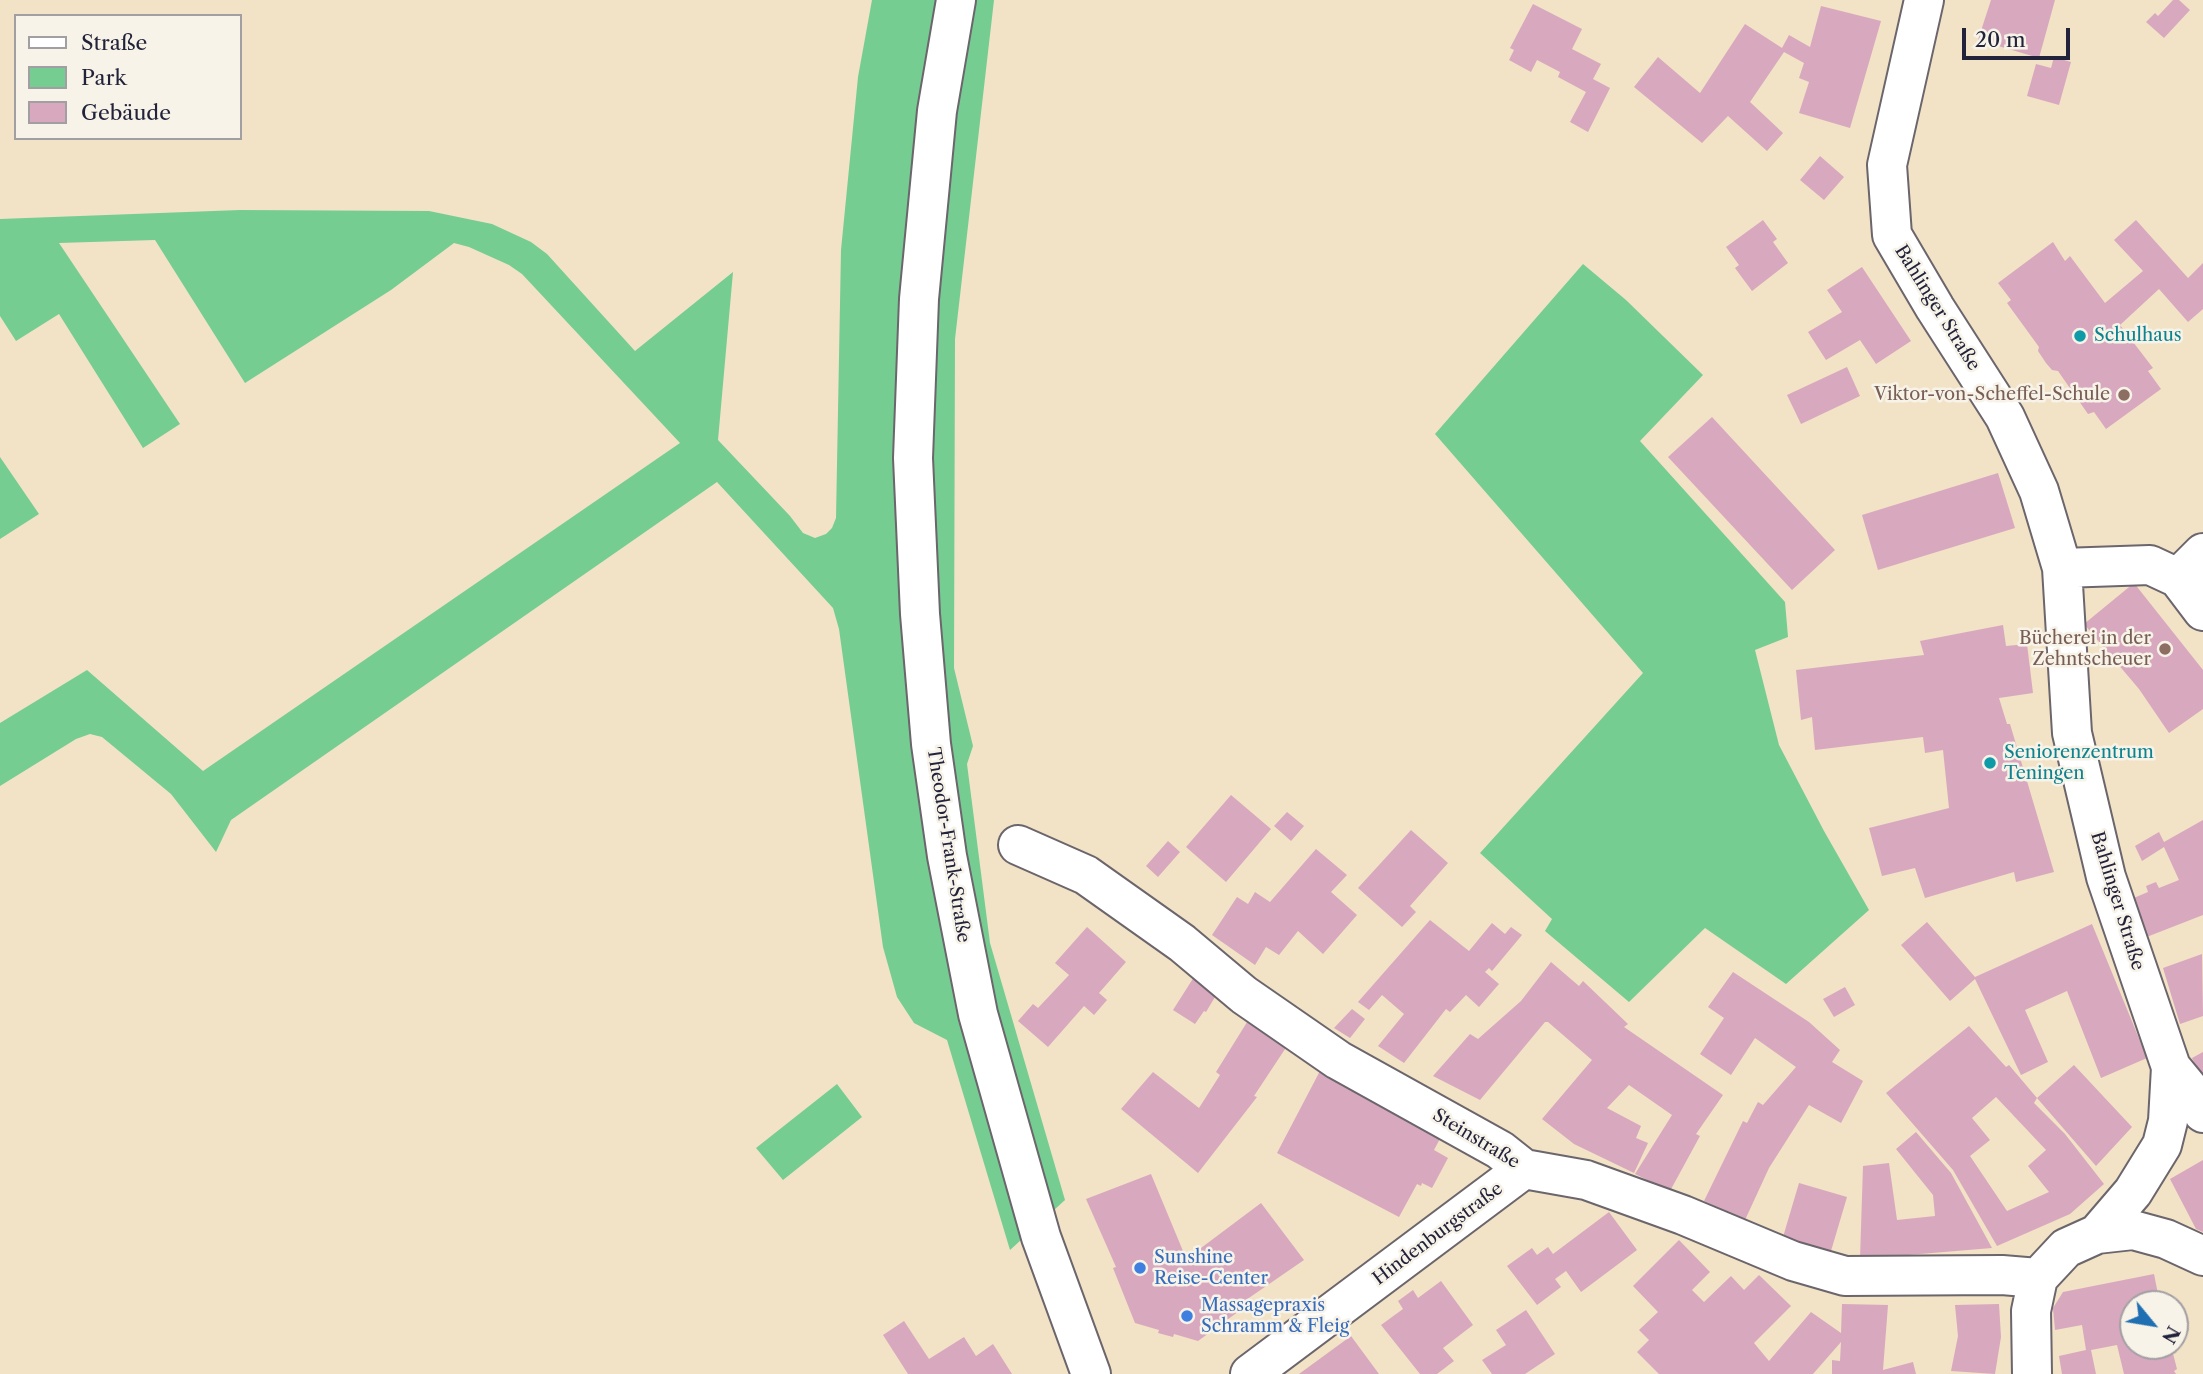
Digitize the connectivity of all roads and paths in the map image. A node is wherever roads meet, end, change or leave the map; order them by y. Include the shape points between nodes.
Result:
1 (956, 0) edge
2 (1924, 0) edge
3 (2191, 566) edge
4 (2062, 568) junction
5 (2203, 611) edge
6 (1018, 845) dead end
7 (2171, 1067) junction
8 (2203, 1113) edge
9 (1524, 1169) junction
10 (2097, 1234) junction
11 (2203, 1256) edge
12 (2038, 1278) junction
13 (1091, 1374) edge
14 (1250, 1374) edge
15 (2032, 1374) edge

1 - 13 street, Theodor-Frank-Straße via 937,111 919,299 913,458 931,744 978,1014 1041,1237
2 - 4 street, Bahlinger Straße via 1887,165 1892,234 2005,417 2039,491
3 - 4 street
3 - 5 street
4 - 7 street, Bahlinger Straße via 2072,733 2106,877
6 - 9 street, Steinstraße via 1086,875 1338,1060 1500,1150
7 - 8 street
7 - 10 street, Bahlinger Straße via 2162,1144 2133,1192
9 - 12 street, Steinstraße via 1586,1180 1793,1261 1845,1276
9 - 14 street, Hindenburgstraße
10 - 11 street via 2133,1230
10 - 12 street, Bahlinger Straße via 2066,1248
12 - 15 street via 2031,1311

